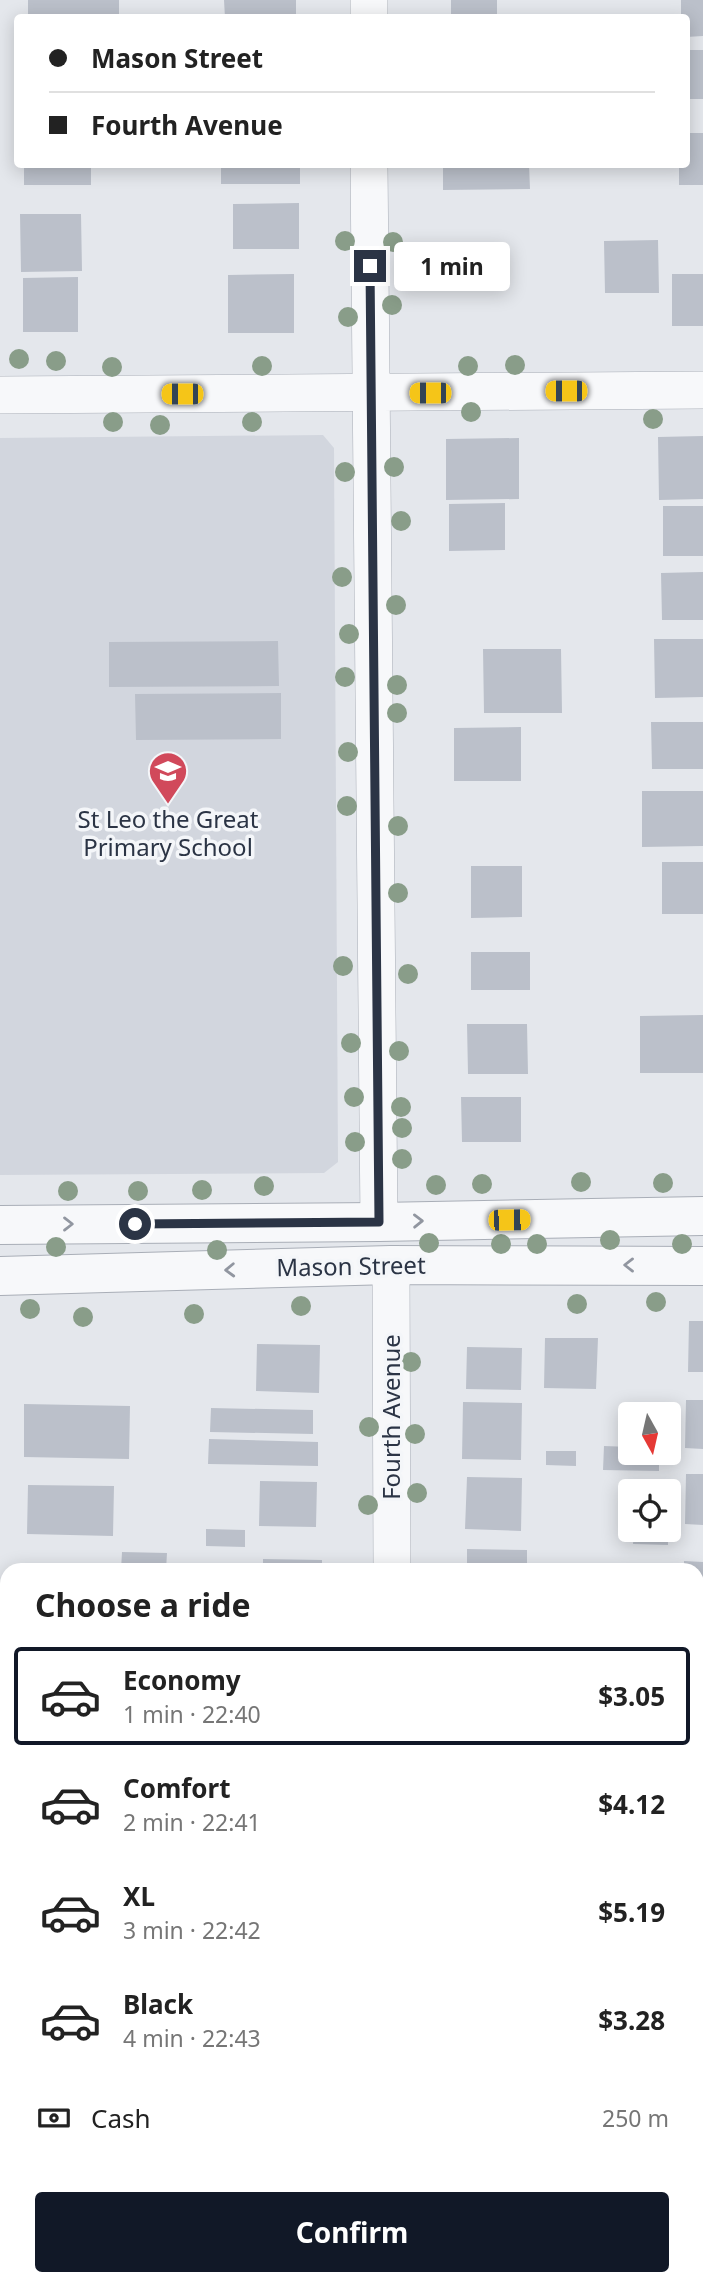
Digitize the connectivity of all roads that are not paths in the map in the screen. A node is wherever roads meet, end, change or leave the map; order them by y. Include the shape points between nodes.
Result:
1 (369, 168) edge
2 (703, 390) edge
3 (370, 393) junction
4 (0, 395) edge
5 (703, 1216) edge
6 (379, 1222) junction
7 (0, 1225) edge
8 (391, 1265) junction
9 (703, 1266) edge
10 (0, 1276) edge
11 (392, 1563) edge

1 - 3 street
2 - 3 street
3 - 4 street
3 - 6 street
6 -> 5 street, Mason Street
7 -> 6 street, Mason Street
9 -> 8 street, Mason Street
8 -> 10 street, Mason Street
8 - 11 street, Fourth Avenue

